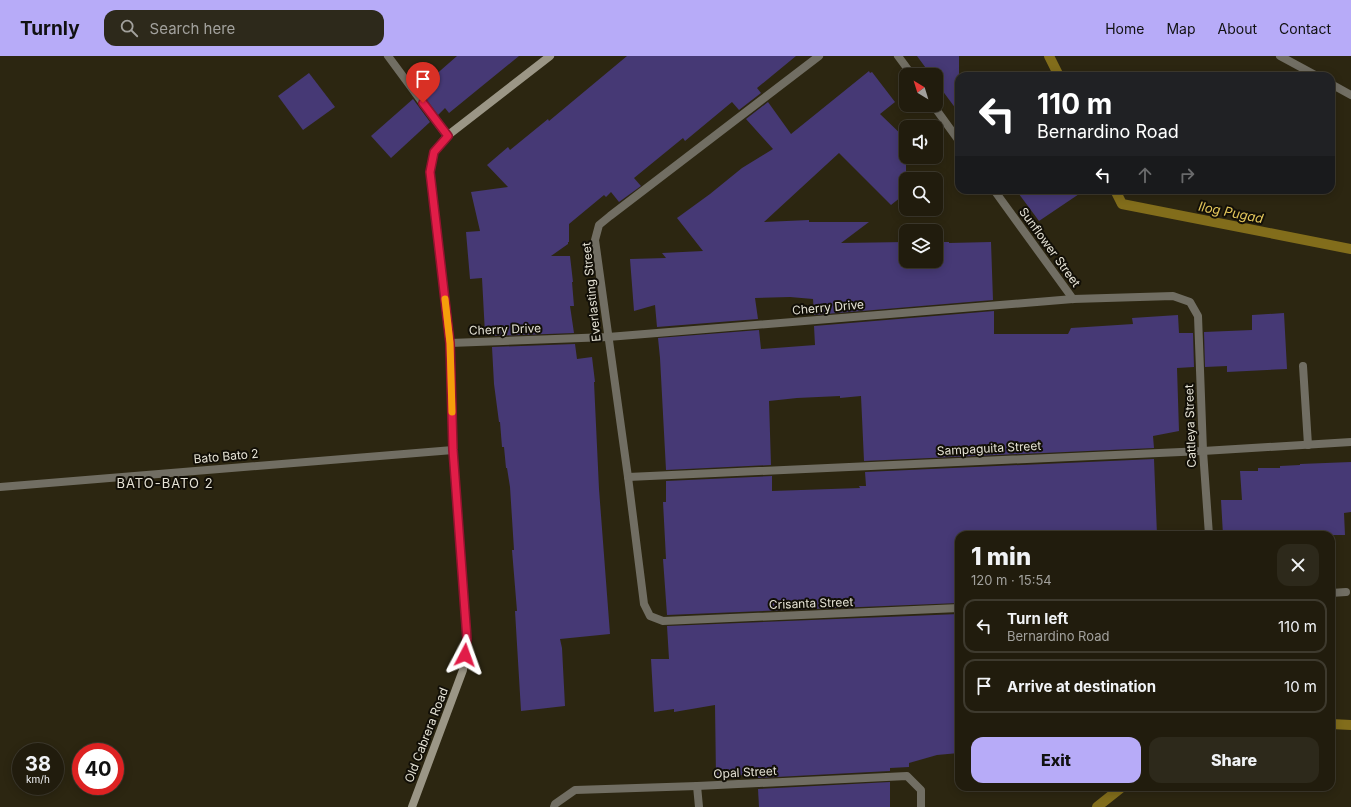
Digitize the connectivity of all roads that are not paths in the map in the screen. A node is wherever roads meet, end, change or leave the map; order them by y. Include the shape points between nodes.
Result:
1 (388, 56) edge
2 (550, 56) edge
3 (819, 56) edge
4 (898, 56) edge
5 (1280, 56) edge
6 (907, 68) edge
7 (1310, 72) edge
8 (1335, 86) edge
9 (1351, 95) edge
10 (938, 112) edge
11 (955, 135) edge
12 (448, 136) junction
13 (997, 194) edge
14 (1073, 299) junction
15 (1198, 316) joint
16 (608, 337) junction
17 (450, 343) junction
18 (1303, 366) dead end
19 (1351, 442) edge
20 (1308, 445) junction
21 (453, 450) junction
22 (1202, 450) junction
23 (628, 477) junction
24 (0, 487) edge
25 (1209, 531) edge
26 (1346, 592) dead end
27 (1335, 593) edge
28 (955, 608) edge
29 (663, 621) joint
30 (697, 786) junction
31 (412, 807) edge
32 (554, 807) edge
33 (699, 807) edge
34 (921, 807) edge

1 - 12 street
2 - 12 street, Old Cabrera Road
3 - 16 street, Everlasting Street via 600,225 595,240
4 - 6 street
5 - 7 street
8 - 9 street
10 - 11 street
12 - 17 street, Old Cabrera Road via 434,152 430,172
13 - 14 street, Sunflower Street
14 - 15 street, Cherry Drive via 1173,296 1190,302
14 - 16 street, Cherry Drive
15 - 22 street, Cattleya Street
16 - 17 street, Cherry Drive
16 - 23 street, Everlasting Street
17 - 21 street, Old Cabrera Road
18 - 20 street
19 - 20 street, Sampaguita Street
20 - 22 street, Sampaguita Street
21 - 24 street, Bato Bato 2
21 - 31 street, Old Cabrera Road via 467,639 463,670
22 - 23 street, Sampaguita Street
22 - 25 street, Cattleya Street
23 - 29 street, Everlasting Street via 644,604 650,616
26 - 27 street
28 - 29 street, Crisanta Street
30 - 32 street, Opal Street via 575,790
30 - 33 street
30 - 34 street, Opal Street via 907,776 921,790

